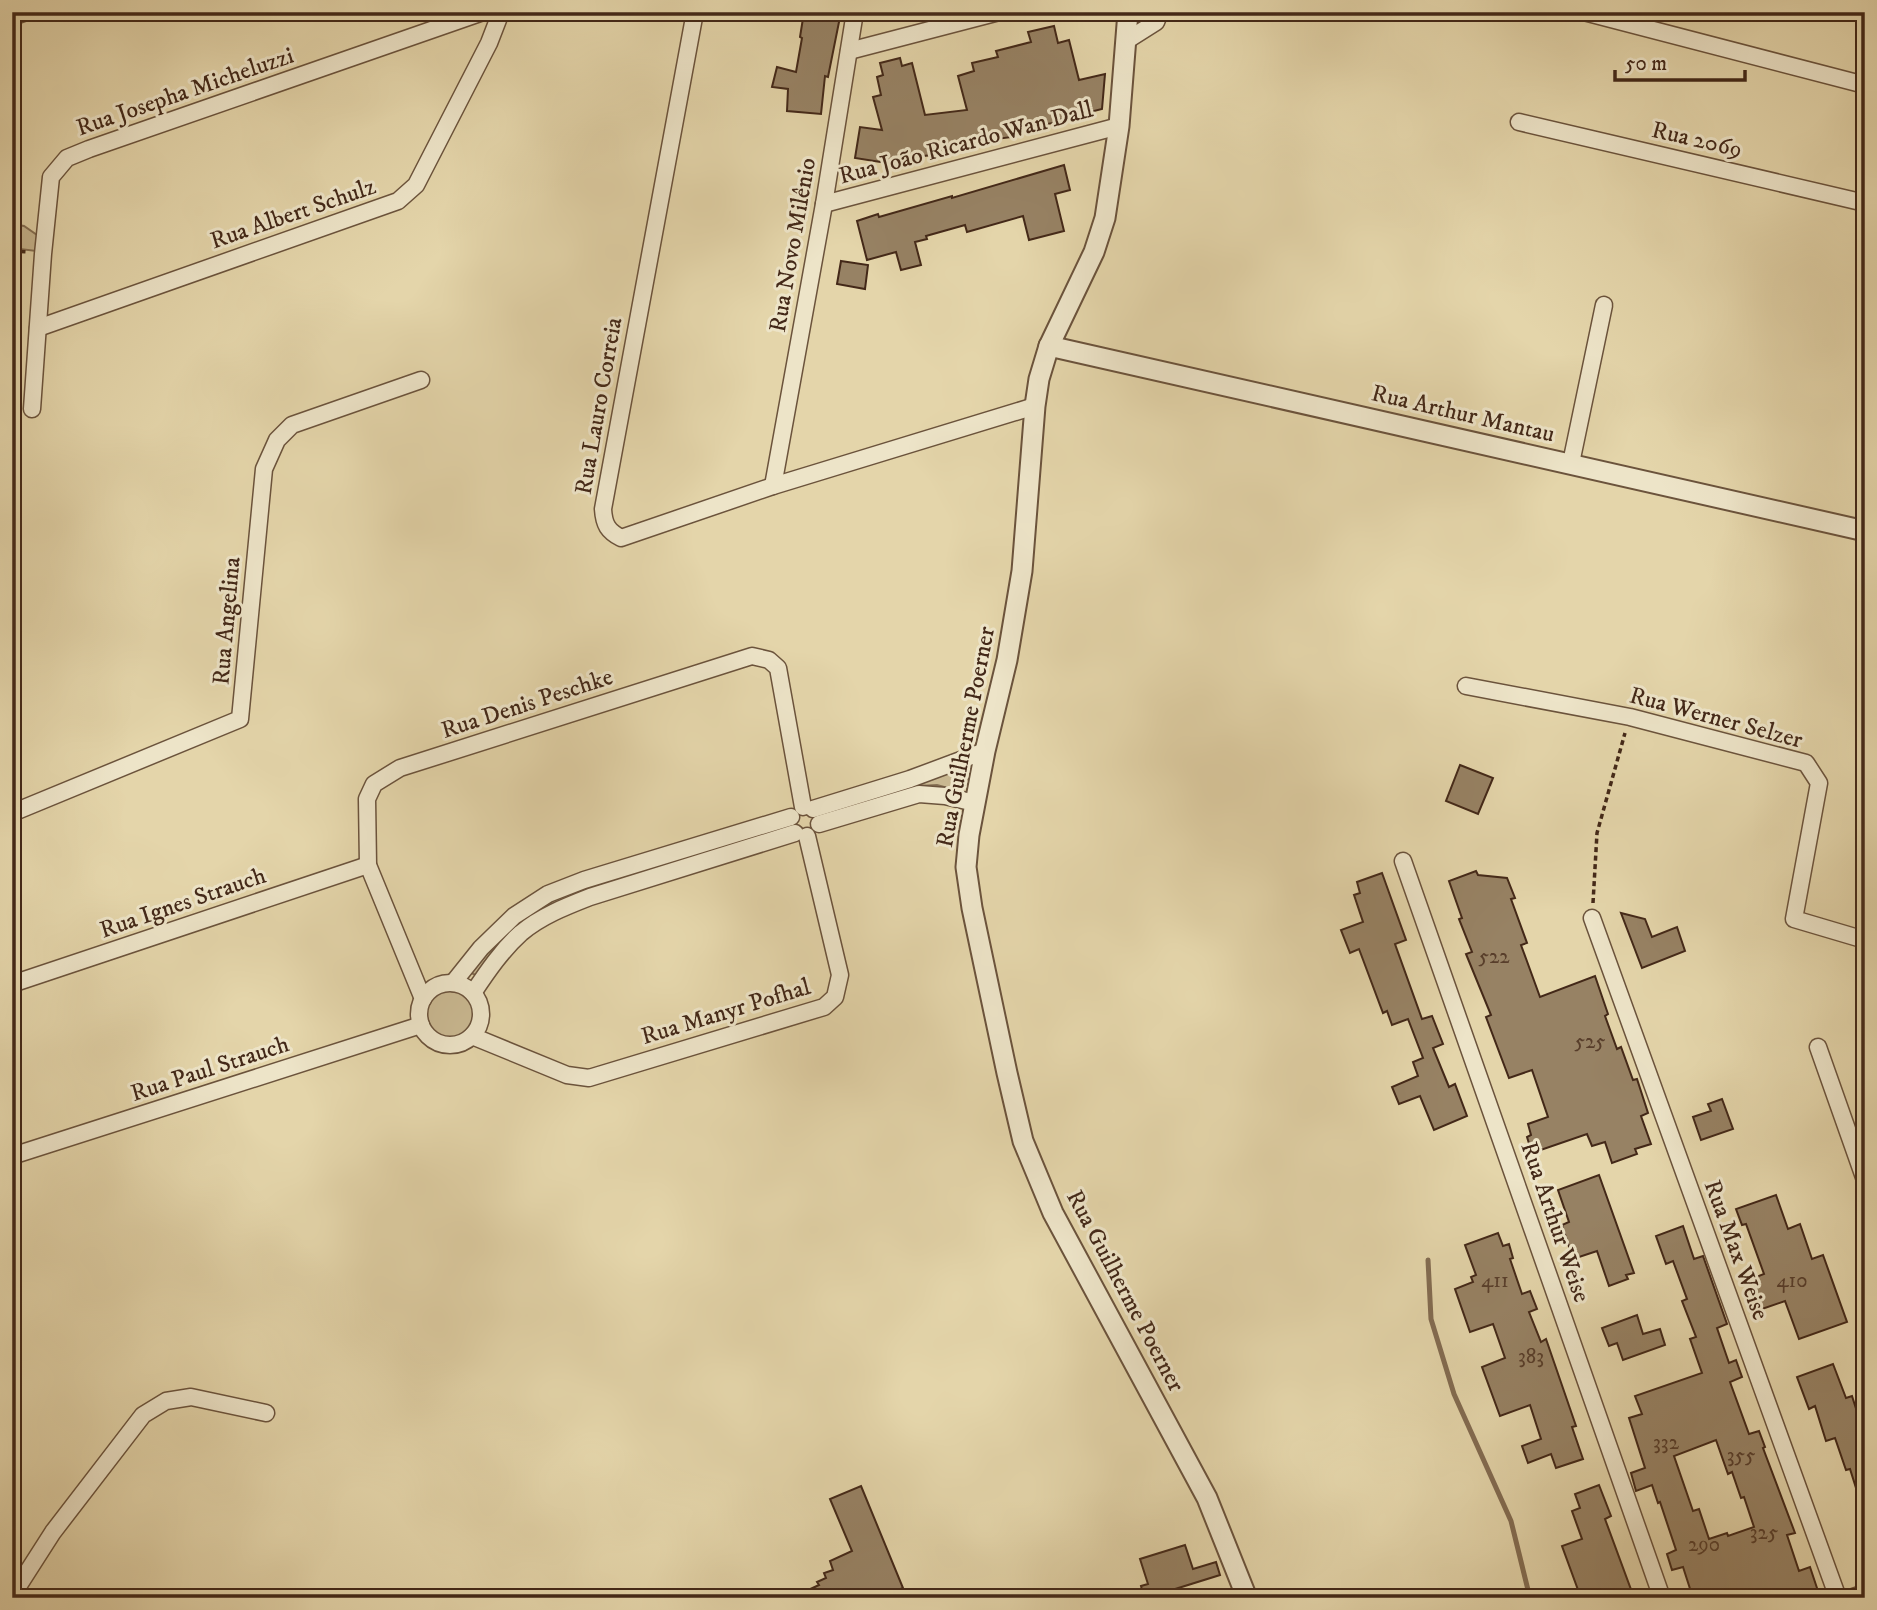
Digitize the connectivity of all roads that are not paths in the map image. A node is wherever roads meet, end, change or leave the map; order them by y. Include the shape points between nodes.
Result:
1 (26, 12) edge
2 (483, 12) edge
3 (501, 12) edge
4 (695, 12) edge
5 (855, 12) edge
6 (999, 12) edge
7 (1128, 12) edge
8 (1160, 12) edge
9 (1584, 12) edge
10 (12, 17) edge
11 (1126, 41) junction
12 (849, 51) junction
13 (1865, 85) edge
14 (1518, 122) dead end
15 (1119, 126) junction
16 (1865, 203) edge
17 (824, 204) junction
18 (1604, 305) dead end
19 (38, 328) junction
20 (1049, 346) junction
21 (421, 380) dead end
22 (1035, 406) junction
23 (32, 409) dead end
24 (1571, 463) junction
25 (773, 486) junction
26 (1865, 531) edge
27 (1466, 686) dead end
28 (985, 751) junction
29 (975, 803) junction
30 (12, 813) edge
31 (805, 821) junction
32 (1403, 862) dead end
33 (368, 865) junction
34 (1592, 918) road end
35 (1865, 940) edge
36 (453, 983) junction
37 (12, 984) edge
38 (473, 993) junction
39 (423, 999) junction
40 (421, 1025) junction
41 (472, 1036) junction
42 (1818, 1047) dead end
43 (12, 1156) edge
44 (1865, 1180) edge
45 (266, 1413) dead end
46 (1865, 1592) edge
47 (12, 1596) edge
48 (1247, 1598) edge
49 (1662, 1598) edge
50 (1838, 1598) edge
51 (1850, 1598) edge

1 - 10 street
2 - 19 street, Rua Josepha Micheluzzi via 67,158 51,177
3 - 19 street, Rua Albert Schulz via 415,185 398,201
4 - 25 street, Rua Lauro Correia via 604,522 621,538
5 - 12 street, Rua Novo Milênio
6 - 12 street
7 - 11 street, Rua Guilherme Poerner
8 - 11 street via 1156,22
9 - 13 street
11 - 15 street, Rua Guilherme Poerner
12 - 17 street, Rua Novo Milênio
14 - 16 street, Rua 2069
15 - 17 street, Rua João Ricardo Wan Dall
15 - 20 street, Rua Guilherme Poerner via 1105,218 1094,252
17 - 25 street, Rua Novo Milênio
18 - 24 street
19 - 23 street, Rua Josepha Micheluzzi
20 - 22 street, Rua Guilherme Poerner
20 - 24 street, Rua Arthur Mantau
21 - 30 street, Rua Angelina via 292,425 277,440 264,469 240,719
22 - 25 street, Rua Lauro Correia
22 - 28 street, Rua Guilherme Poerner via 1022,571
24 - 26 street, Rua Arthur Mantau
27 - 35 street, Rua Werner Selzer via 1630,717 1806,763 1819,783 1794,919
28 - 29 street, Rua Guilherme Poerner
28 - 31 street
29 - 31 street via 919,794
29 - 48 street, Rua Guilherme Poerner via 966,867 1023,1141 1053,1213 1207,1498
31 - 33 street, Rua Denis Peschke via 778,668 752,656 400,768 374,783 367,799
31 - 36 street via 584,880 548,894 514,916
31 - 38 street via 561,909 523,932 494,961
31 - 41 street, Rua Manyr Pofhal via 840,975 835,997 824,1007 589,1078 567,1075
32 - 49 street, Rua Arthur Weise
33 - 37 street, Rua Ignes Strauch
33 - 39 street, Rua Denis Peschke
34 - 50 street, Rua Max Weise
36 - 38 street
36 - 39 street via 432,989
38 - 41 street via 481,1014
39 - 40 street
40 - 41 street via 428,1036 450,1045
40 - 43 street, Rua Paul Strauch
42 - 44 street
45 - 47 street via 191,1397 166,1401 143,1415 53,1532
46 - 51 street

